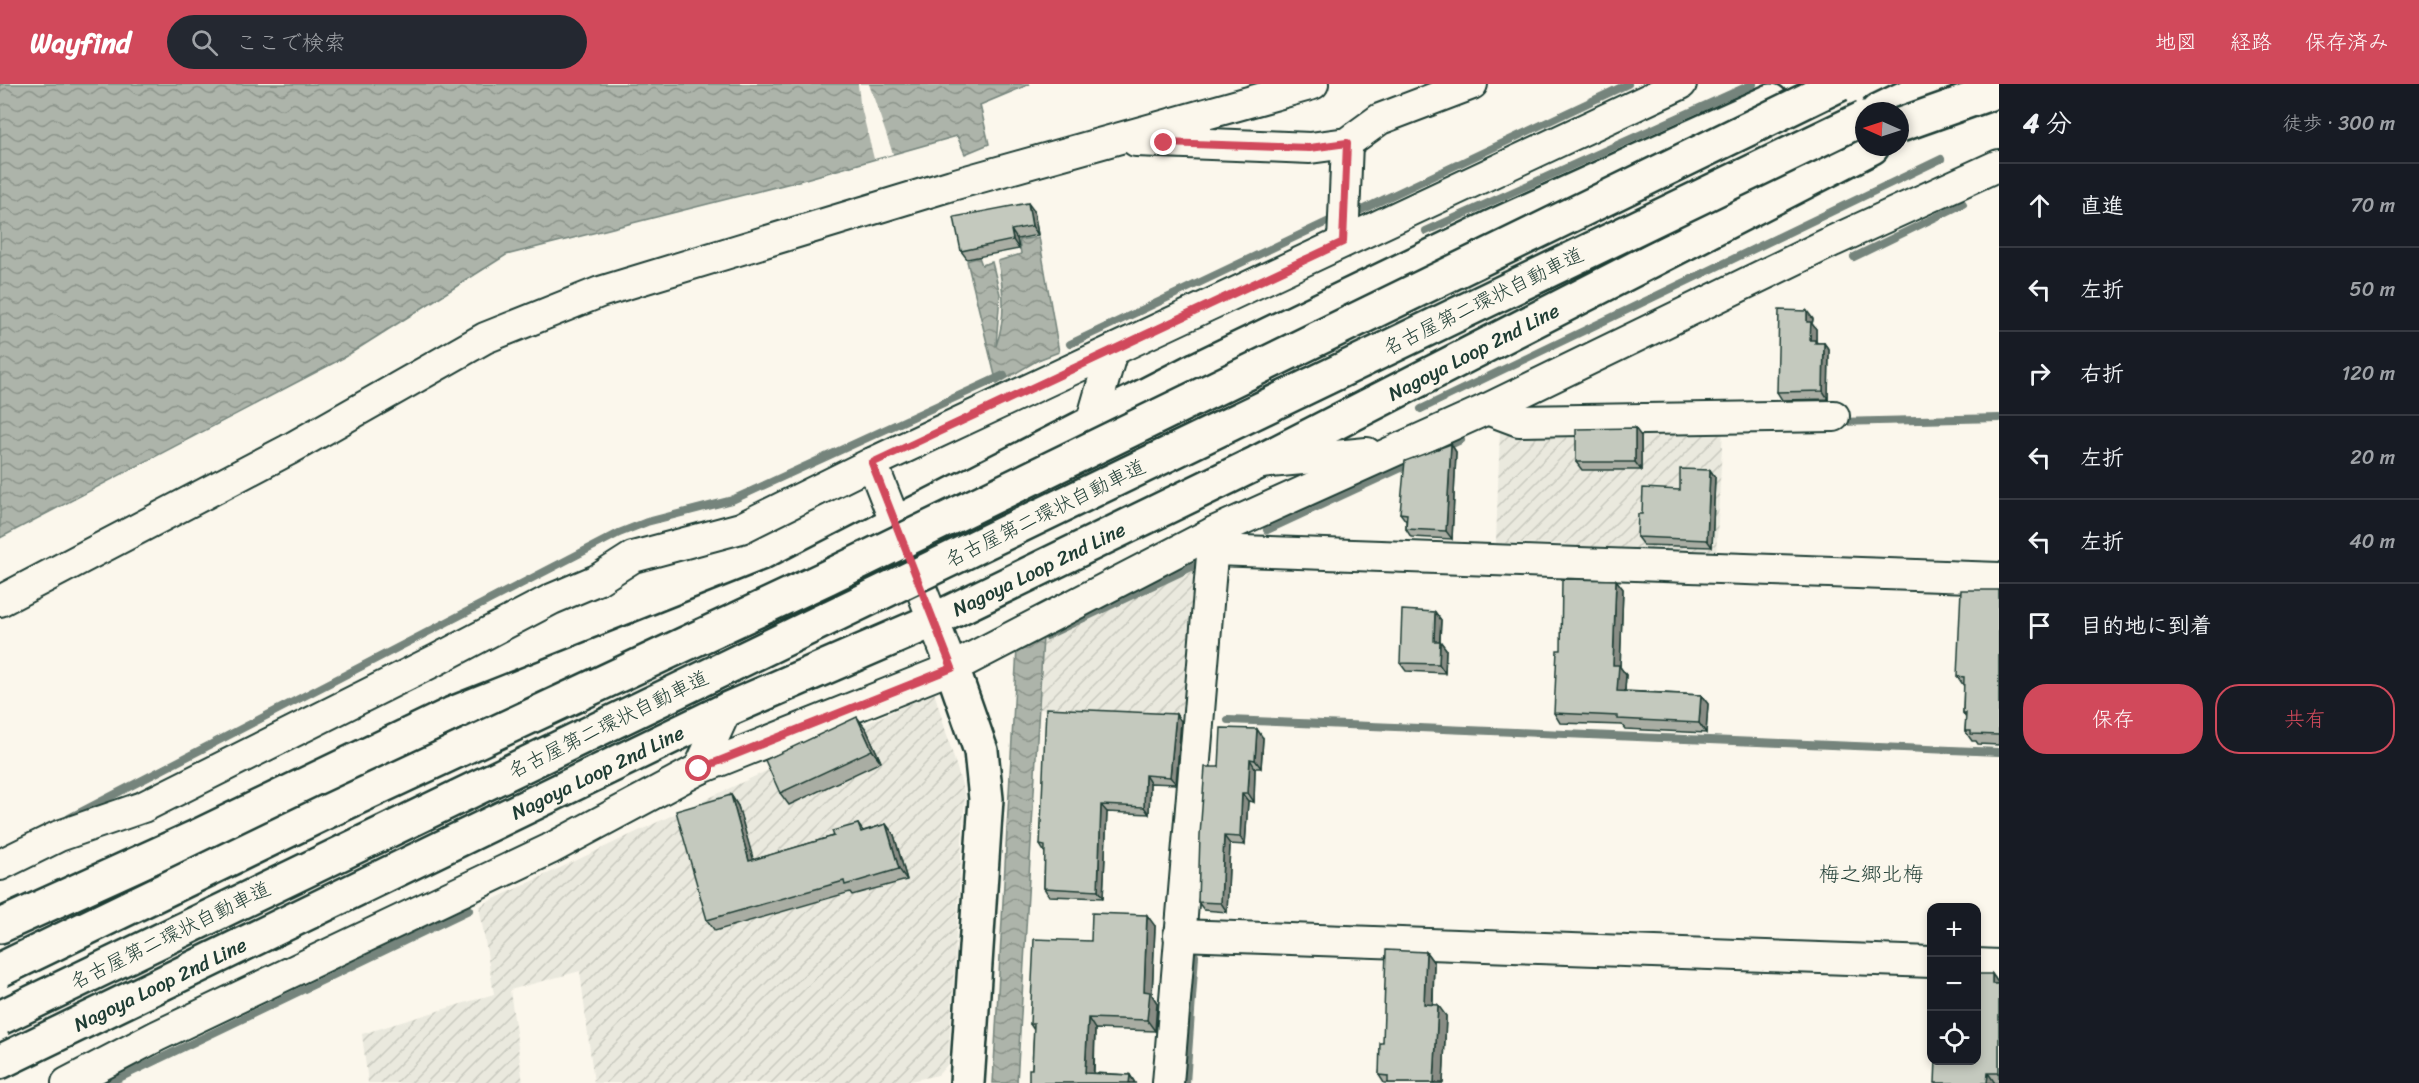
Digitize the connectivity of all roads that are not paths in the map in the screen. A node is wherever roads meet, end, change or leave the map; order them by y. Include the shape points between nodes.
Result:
1 (1313, 84) edge
2 (1472, 84) edge
3 (1681, 84) edge
4 (1802, 84) edge
5 (1808, 84) edge
6 (1840, 84) edge
7 (1934, 84) edge
8 (1996, 84) edge
9 (1999, 90) edge
10 (1897, 102) edge
11 (1855, 122) edge
12 (1909, 123) edge
13 (1909, 128) edge
14 (1113, 139) junction
15 (1855, 141) edge
16 (1347, 143) junction
17 (1855, 156) edge
18 (1999, 165) edge
19 (1661, 171) junction
20 (1700, 197) junction
21 (1343, 242) junction
22 (1112, 351) junction
23 (1487, 409) junction
24 (1834, 416) dead end
25 (1091, 424) junction
26 (1419, 439) junction
27 (872, 463) junction
28 (1257, 463) junction
29 (897, 524) junction
30 (1214, 541) junction
31 (1999, 578) edge
32 (0, 602) edge
33 (934, 620) junction
34 (952, 668) junction
35 (726, 710) junction
36 (699, 769) junction
37 (0, 865) edge
38 (0, 926) edge
39 (1179, 934) junction
40 (1927, 962) edge
41 (1981, 964) edge
42 (1999, 965) edge
43 (0, 970) edge
44 (0, 1018) edge
45 (0, 1062) edge
46 (962, 1082) edge
47 (67, 1083) edge
48 (1168, 1083) edge

1 - 14 street
2 - 16 street via 1380,119
3 - 21 street
4 - 19 main road, bridge
5 - 25 main road via 1490,228
6 - 19 main road, 名古屋第二環状自動車道, bridge
7 - 10 main road
8 - 13 main road
9 - 12 main road, bridge
11 - 20 main road, 名古屋第二環状自動車道, bridge
14 - 16 street via 1310,148
14 - 32 street via 600,292 485,338 288,450
15 - 20 main road, bridge
16 - 21 street
17 - 28 main road, Nagoya Loop 2nd Line
18 - 23 street
19 - 43 main road, 名古屋第二環状自動車道, bridge via 826,579 326,812
20 - 44 main road, 名古屋第二環状自動車道, bridge
21 - 22 street
22 - 25 street
22 - 27 street
23 - 24 street via 1519,421
23 - 26 street
25 - 29 main road
26 - 28 street via 1362,454
26 - 30 street
27 - 29 street
27 - 37 street via 741,528 633,556 597,580 552,599 143,807 59,836
28 - 33 main road, Nagoya Loop 2nd Line
29 - 33 street
29 - 38 main road via 776,585 452,714
30 - 31 street
30 - 34 street
30 - 39 street
33 - 34 street
33 - 35 main road, Nagoya Loop 2nd Line
34 - 36 street
34 - 46 main road via 981,751 986,799
35 - 36 street
35 - 45 main road, Nagoya Loop 2nd Line
36 - 47 street via 550,849 157,1036
39 - 40 street
39 - 48 street
41 - 42 street

